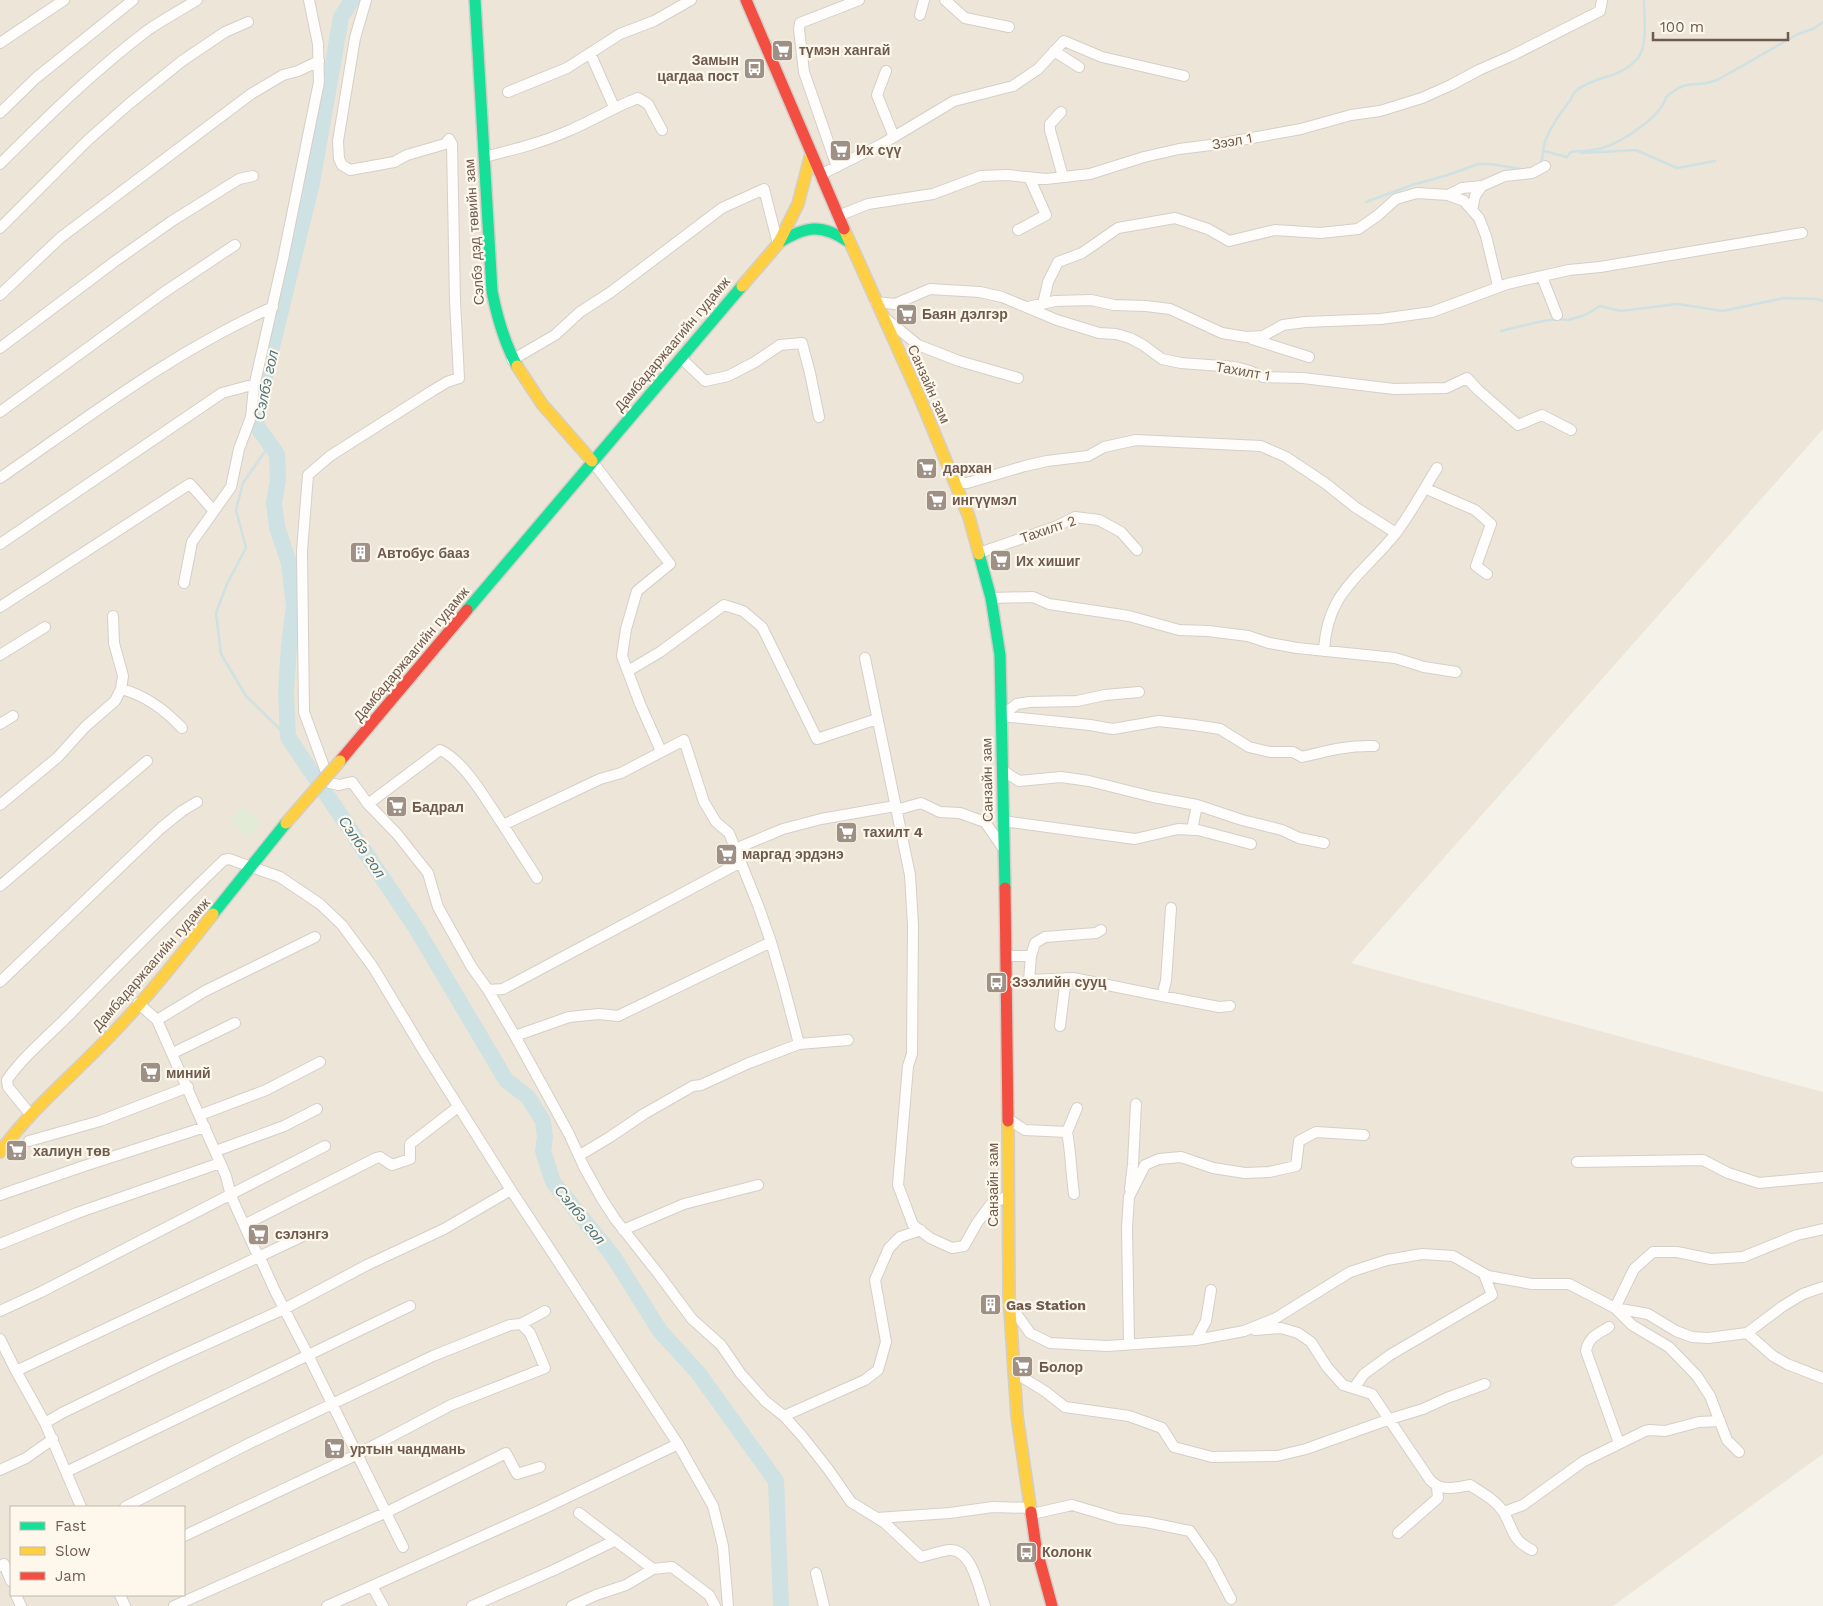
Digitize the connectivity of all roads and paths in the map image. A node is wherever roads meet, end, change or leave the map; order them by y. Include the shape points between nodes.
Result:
1 (64, 0) edge
2 (133, 0) edge
3 (197, 0) edge
4 (310, 0) edge
5 (366, 0) edge
6 (475, 0) edge
7 (691, 0) edge
8 (746, 0) edge
9 (859, 0) edge
10 (924, 0) edge
11 (945, 0) edge
12 (1602, 0) edge
13 (920, 15) dead end
14 (248, 22) dead end
15 (1009, 26) dead end
16 (0, 43) edge
17 (1054, 51) junction
18 (590, 53) junction
19 (319, 60) junction
20 (1079, 67) dead end
21 (886, 71) dead end
22 (1184, 76) dead end
23 (508, 92) dead end
24 (614, 107) junction
25 (1061, 112) dead end
26 (0, 113) edge
27 (662, 130) dead end
28 (894, 138) junction
29 (811, 154) junction
30 (484, 157) junction
31 (0, 164) edge
32 (837, 166) junction
33 (1545, 166) dead end
34 (820, 175) junction
35 (252, 176) dead end
36 (1029, 177) junction
37 (1063, 177) junction
38 (1482, 186) junction
39 (1448, 195) junction
40 (1472, 210) junction
41 (838, 216) junction
42 (0, 228) edge
43 (1018, 230) dead end
44 (1802, 233) dead end
45 (850, 242) junction
46 (778, 244) junction
47 (235, 245) dead end
48 (1542, 277) junction
49 (1498, 286) junction
50 (0, 295) edge
51 (876, 302) junction
52 (1043, 304) junction
53 (1028, 307) junction
54 (272, 308) junction
55 (1557, 315) dead end
56 (883, 316) junction
57 (1246, 337) junction
58 (0, 348) edge
59 (1309, 357) dead end
60 (680, 358) junction
61 (512, 360) junction
62 (1018, 378) dead end
63 (254, 388) junction
64 (0, 412) edge
65 (819, 417) dead end
66 (1571, 430) dead end
67 (592, 460) junction
68 (1437, 468) dead end
69 (0, 478) edge
70 (955, 483) junction
71 (1426, 486) junction
72 (214, 511) junction
73 (1396, 533) junction
74 (0, 544) edge
75 (1137, 550) dead end
76 (979, 553) junction
77 (1487, 574) dead end
78 (184, 583) dead end
79 (991, 598) junction
80 (0, 607) edge
81 (113, 616) dead end
82 (45, 628) dead end
83 (1324, 651) junction
84 (0, 655) edge
85 (865, 658) dead end
86 (628, 671) junction
87 (1456, 672) dead end
88 (121, 688) junction
89 (1139, 692) dead end
90 (13, 716) dead end
91 (1001, 716) junction
92 (877, 719) junction
93 (0, 724) edge
94 (182, 728) dead end
95 (1374, 746) dead end
96 (661, 752) junction
97 (147, 761) dead end
98 (1002, 770) junction
99 (197, 802) dead end
100 (368, 804) junction
101 (0, 805) edge
102 (1197, 805) junction
103 (895, 808) junction
104 (1003, 821) junction
105 (503, 825) junction
106 (1192, 830) junction
107 (1324, 843) dead end
108 (1250, 844) dead end
109 (1004, 848) junction
110 (735, 849) junction
111 (741, 862) junction
112 (252, 866) junction
113 (537, 878) dead end
114 (0, 886) edge
115 (1172, 908) dead end
116 (1100, 930) dead end
117 (315, 938) dead end
118 (771, 942) junction
119 (1006, 956) junction
120 (1031, 956) junction
121 (1066, 978) junction
122 (0, 982) edge
123 (488, 990) junction
124 (1162, 996) junction
125 (138, 1004) junction
126 (1230, 1006) dead end
127 (157, 1020) junction
128 (236, 1023) dead end
129 (1060, 1026) dead end
130 (515, 1036) junction
131 (848, 1040) dead end
132 (799, 1044) junction
133 (173, 1053) junction
134 (320, 1062) dead end
135 (188, 1087) junction
136 (1136, 1104) dead end
137 (458, 1107) junction
138 (1077, 1108) dead end
139 (318, 1109) dead end
140 (30, 1114) junction
141 (200, 1115) junction
142 (1008, 1119) junction
143 (205, 1127) junction
144 (1067, 1132) junction
145 (1364, 1136) dead end
146 (29, 1141) dead end
147 (325, 1146) dead end
148 (1, 1148) edge
149 (216, 1151) junction
150 (580, 1155) junction
151 (220, 1162) junction
152 (1577, 1162) dead end
153 (1823, 1176) edge
154 (758, 1185) dead end
155 (511, 1190) junction
156 (1074, 1194) dead end
157 (0, 1195) edge
158 (231, 1196) junction
159 (1008, 1196) junction
160 (1129, 1197) junction
161 (244, 1225) junction
162 (1823, 1229) edge
163 (623, 1230) junction
164 (921, 1230) junction
165 (303, 1236) dead end
166 (0, 1244) edge
167 (258, 1256) junction
168 (1484, 1274) junction
169 (1823, 1287) edge
170 (1211, 1290) dead end
171 (1009, 1304) junction
172 (410, 1306) dead end
173 (1615, 1308) junction
174 (284, 1309) junction
175 (0, 1311) edge
176 (545, 1311) dead end
177 (521, 1324) junction
178 (1609, 1326) dead end
179 (1244, 1331) junction
180 (1747, 1333) junction
181 (0, 1339) edge
182 (1196, 1340) junction
183 (1129, 1344) junction
184 (308, 1355) junction
185 (16, 1371) junction
186 (1014, 1372) junction
187 (1823, 1378) edge
188 (1485, 1384) dead end
189 (1354, 1388) junction
190 (332, 1405) junction
191 (784, 1416) junction
192 (1390, 1419) junction
193 (1720, 1421) junction
194 (45, 1423) junction
195 (52, 1439) junction
196 (1619, 1443) junction
197 (678, 1444) junction
198 (1739, 1452) dead end
199 (358, 1454) junction
200 (540, 1467) dead end
201 (0, 1470) edge
202 (66, 1472) junction
203 (1437, 1487) junction
204 (81, 1506) edge
205 (127, 1506) edge
206 (1031, 1511) junction
207 (387, 1512) junction
208 (1504, 1512) junction
209 (579, 1513) dead end
210 (877, 1518) junction
211 (1398, 1533) dead end
212 (185, 1536) edge
213 (614, 1541) junction
214 (403, 1548) dead end
215 (1532, 1550) dead end
216 (0, 1566) edge
217 (654, 1569) junction
218 (816, 1573) dead end
219 (10, 1579) edge
220 (372, 1586) junction
221 (1232, 1599) dead end
222 (382, 1605) edge
223 (174, 1606) edge
224 (327, 1606) edge
225 (472, 1606) edge
226 (572, 1606) edge
227 (715, 1606) edge
228 (728, 1606) edge
229 (824, 1606) edge
230 (985, 1606) edge
231 (1052, 1606) edge

1 - 16 street
2 - 26 street via 36,78
3 - 31 street via 149,30 106,64
4 - 19 street
5 - 100 street via 355,38 338,141 339,159 350,170 394,162 445,144 449,139 451,141 459,378 432,391 330,456 308,475 302,551 304,712 330,783 352,782
6 - 30 main road, Сэлбэ дэд төвийн зам
7 - 18 street via 654,21 620,34
8 - 29 main road, Санзайн зам
9 - 32 street via 805,21 799,29 804,72
10 - 13 street
11 - 15 street via 965,18
12 - 37 street, Зээл 1 via 1600,11 1584,20 1422,98 1300,129 1179,149 1090,174
14 - 42 street via 225,32 182,60 130,103
17 - 20 street
17 - 22 street via 1064,41 1102,57
17 - 28 street via 1038,69 1013,86 954,101
18 - 23 street via 567,68
18 - 24 street
19 - 50 street via 283,75 251,94 60,238
19 - 54 street via 319,82 311,127
21 - 28 street via 877,95
24 - 27 street via 638,98 643,100
24 - 30 street via 538,143
25 - 37 street via 1050,124 1050,130
28 - 32 street
29 - 34 main road, Санзайн зам
29 - 46 main road, Дамбадаржаагийн гудамж via 798,204
30 - 61 main road, Сэлбэ дэд төвийн зам via 493,298
32 - 34 street
33 - 38 street via 1532,173 1505,176
34 - 41 main road, Санзайн зам
35 - 58 street via 239,179 172,221
36 - 37 street, Зээл 1
36 - 41 street, Зээл 1 via 981,176 933,194 868,204
36 - 43 street via 1046,215
38 - 39 street via 1462,188
38 - 40 street via 1475,196
39 - 40 street via 1464,201
39 - 52 street via 1417,193 1396,199 1358,229 1320,233 1275,230 1229,241 1208,229 1175,218 1118,228 1082,253 1058,262 1048,282
40 - 49 street via 1486,236
41 - 45 main road, Санзайн зам
44 - 48 street
45 - 46 main road via 838,233 814,227
45 - 51 main road, Санзайн зам
46 - 60 main road, Дамбадаржаагийн гудамж
46 - 61 street via 764,189 722,208 580,312 555,336
47 - 64 street via 163,293
48 - 49 street
48 - 55 street
49 - 57 street via 1432,312 1381,320 1304,322 1283,325 1262,336
51 - 53 street, Тахилт 1 via 894,304 930,289 980,292
51 - 56 main road, Санзайн зам
52 - 53 street
52 - 57 street via 1091,300 1170,309 1222,333
53 - 66 street, Тахилт 1 via 1099,333 1130,338 1162,359 1235,367 1263,377 1303,378 1394,389 1446,388 1467,378 1518,424 1542,415
54 - 63 street
54 - 69 street via 151,373
56 - 62 street via 918,345
56 - 70 main road, Санзайн зам
57 - 59 street
60 - 65 street via 704,381 728,376 780,345 802,343
60 - 67 main road, Дамбадаржаагийн гудамж
61 - 67 main road, Сэлбэ дэд төвийн зам via 540,402
63 - 72 street via 251,417 239,449 231,487
63 - 74 street via 248,386 222,393
67 - 86 street via 670,564 637,590 622,656
67 - 112 main road, Дамбадаржаагийн гудамж, bridge
68 - 71 street
70 - 73 street via 967,483 1047,461 1088,456 1104,447 1136,440 1261,446 1286,457
70 - 76 main road, Санзайн зам
71 - 73 street
71 - 77 street via 1474,510 1491,524 1476,566
72 - 78 street via 192,542
72 - 80 street via 190,484
73 - 83 street via 1342,591 1324,638
75 - 76 street, Тахилт 2 via 1121,532 1098,520 1075,517
76 - 79 main road, Санзайн зам
79 - 83 street via 1033,597 1049,604 1129,616 1179,630 1240,635 1268,643
79 - 91 main road, Санзайн зам via 1000,655
81 - 88 street via 114,643 123,676
82 - 84 street
83 - 87 street via 1394,658
85 - 92 street
86 - 92 street via 724,605 743,611 762,627 817,739
86 - 96 street
88 - 94 street via 135,692 165,711
88 - 101 street via 115,702 85,726 58,757
89 - 91 street via 1077,701 1017,704
90 - 93 street
91 - 95 street via 1113,729 1159,721 1194,725 1220,730 1249,747 1270,752 1293,752 1302,757 1356,745
91 - 98 main road, Санзайн зам
92 - 103 street
96 - 105 street via 622,773 600,779
96 - 110 street via 684,740 704,802 716,822 729,833
97 - 114 street
98 - 102 street via 1019,780 1061,777
98 - 104 main road, Санзайн зам
99 - 122 street via 161,828
100 - 105 street via 440,750 470,777
100 - 123 street via 428,873 438,907
102 - 106 street
102 - 107 street
103 - 109 street via 921,803 940,812 960,813 985,822
103 - 110 street via 821,819 783,829
103 - 164 street via 910,875 913,925 912,1054 908,1066 898,1185 912,1225
104 - 106 street via 1136,839 1165,831
104 - 109 main road, Санзайн зам
105 - 113 street
106 - 108 street
109 - 119 main road, Санзайн зам
110 - 111 street
111 - 118 street
111 - 123 street via 503,989
112 - 125 main road, Дамбадаржаагийн гудамж
112 - 137 street via 280,877 320,904 342,925 373,967
112 - 140 street via 224,860 16,1067 7,1080 8,1088
115 - 124 street
116 - 120 street via 1046,937 1035,943
117 - 127 street via 205,991
118 - 130 street via 618,1016 569,1017
118 - 132 street
119 - 120 street
119 - 142 main road, Санзайн зам
120 - 121 street via 1029,980
121 - 124 street
121 - 129 street
123 - 130 street
124 - 126 street via 1219,1007
125 - 127 street
125 - 140 main road, Дамбадаржаагийн гудамж
127 - 133 street
128 - 133 street
130 - 150 street
131 - 132 street
132 - 150 street via 693,1086
133 - 135 street
134 - 141 street via 266,1090
135 - 141 street
135 - 146 street via 100,1121
136 - 160 street
137 - 155 street
137 - 161 street via 410,1144 410,1159 392,1165 380,1157 376,1158
138 - 144 street
139 - 149 street via 284,1126
140 - 148 main road, Дамбадаржаагийн гудамж
141 - 143 street
142 - 144 street via 1025,1130
142 - 159 main road, Санзайн зам
143 - 149 street
143 - 157 street
144 - 156 street
145 - 160 street via 1316,1132 1299,1141 1296,1166 1269,1172 1221,1169 1181,1157 1159,1159 1145,1165
147 - 158 street
149 - 151 street
150 - 163 street via 584,1168
151 - 158 street
151 - 166 street
152 - 153 street via 1703,1160 1728,1173 1759,1182
154 - 163 street via 684,1204
155 - 174 street via 444,1229
155 - 197 street
158 - 161 street
158 - 175 street
159 - 164 street via 991,1204 964,1246 952,1248
159 - 171 main road, Санзайн зам
160 - 183 street
161 - 167 street
162 - 173 street via 1797,1235 1743,1257 1711,1259 1677,1252 1653,1252 1634,1269
163 - 191 street via 692,1319 721,1345 765,1401
164 - 191 street via 900,1237 889,1248 875,1280 886,1342 878,1370 865,1380
165 - 167 street
167 - 174 street
167 - 185 street
168 - 173 street via 1532,1284 1568,1284
168 - 179 street via 1453,1256 1422,1254 1387,1260 1350,1272 1276,1318
168 - 189 street via 1492,1295 1390,1355 1364,1374
169 - 180 street via 1783,1306
170 - 182 street via 1206,1321
171 - 183 street via 1030,1333 1050,1342 1108,1346
171 - 186 main road, Санзайн зам
172 - 184 street
173 - 180 street via 1648,1314 1676,1331 1692,1336 1708,1338
173 - 193 street via 1632,1325 1669,1347 1697,1376
174 - 184 street
174 - 194 street via 166,1362
176 - 177 street
177 - 190 street via 510,1325 433,1356
177 - 199 street via 530,1333 545,1368 451,1405
178 - 196 street via 1587,1343 1586,1351
179 - 182 street
179 - 189 street via 1281,1328 1298,1333 1310,1342 1342,1385
180 - 187 street via 1773,1356
181 - 185 street
182 - 183 street
184 - 190 street
184 - 202 street
185 - 194 street
186 - 192 street via 1066,1406 1128,1416 1162,1428 1174,1447 1212,1457 1277,1456
186 - 206 main road, Санзайн зам
188 - 192 street via 1423,1410
189 - 192 street via 1372,1394
190 - 199 street
190 - 205 street
191 - 210 street via 851,1502
192 - 203 street
193 - 196 street via 1699,1422 1664,1431 1650,1430
193 - 198 street via 1727,1440
194 - 195 street
195 - 201 street via 26,1458
195 - 202 street
196 - 208 street via 1584,1461 1523,1505
197 - 220 street
197 - 228 street via 713,1506 723,1546
199 - 207 street
199 - 212 street
200 - 207 street via 517,1474 506,1453
202 - 204 street
203 - 208 street via 1470,1485
203 - 211 street via 1438,1498
206 - 210 street via 993,1507 950,1514
206 - 221 street via 1072,1505 1119,1519 1190,1531
206 - 231 main road, Санзайн зам via 1036,1547
207 - 214 street
207 - 223 street
208 - 215 street via 1521,1544
209 - 213 street
210 - 230 street via 921,1557 950,1550 962,1552 969,1560
213 - 217 street
213 - 225 street
216 - 219 street via 4,1564
217 - 226 street via 626,1585
217 - 227 street via 672,1567 709,1595
218 - 229 street
220 - 222 street
220 - 224 street

